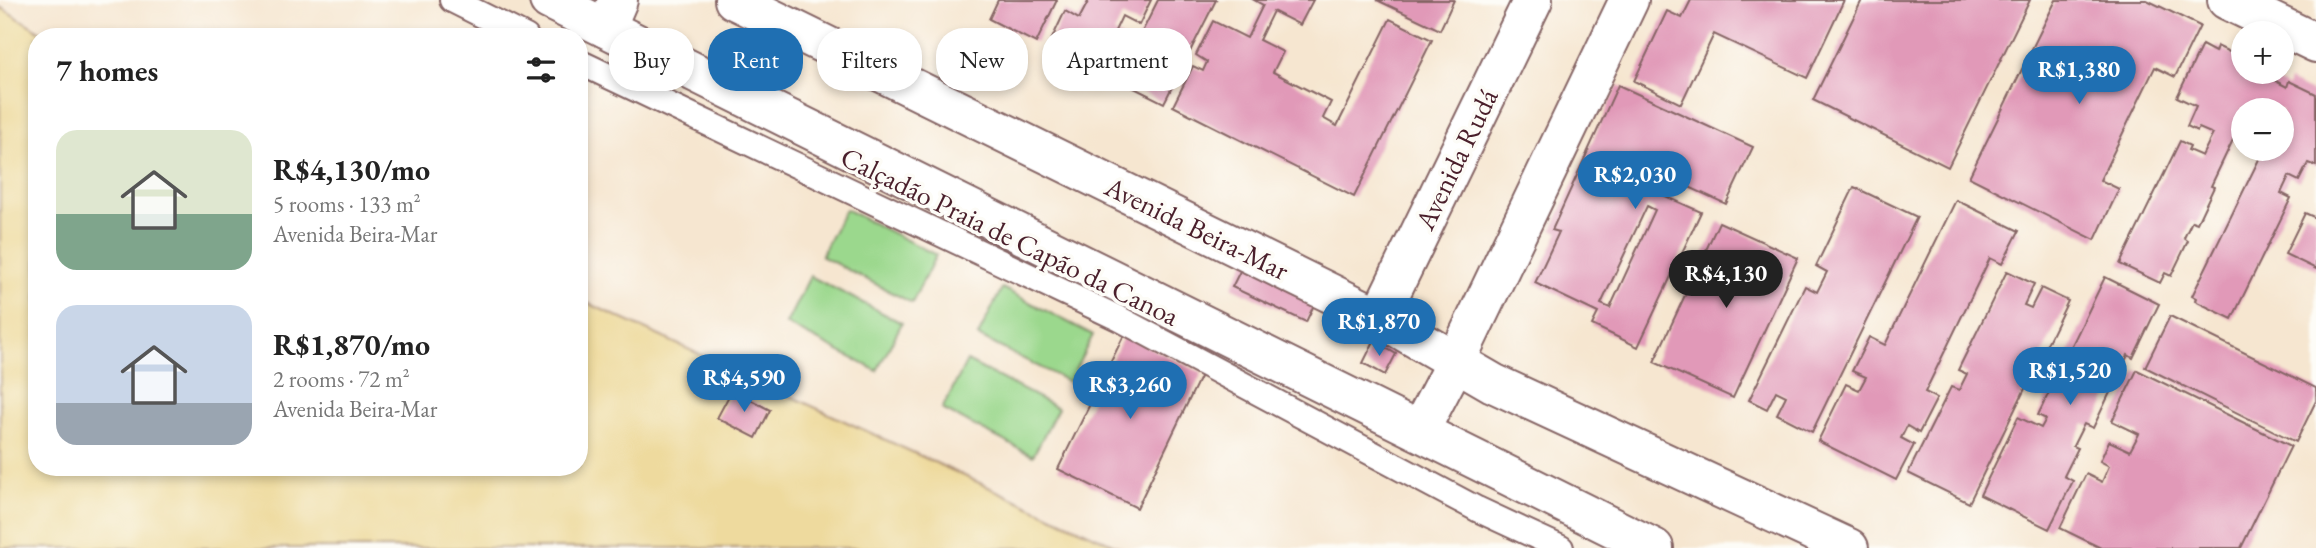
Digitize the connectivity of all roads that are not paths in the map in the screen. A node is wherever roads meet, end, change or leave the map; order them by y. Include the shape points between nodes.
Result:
1 (452, 0) edge
2 (549, 0) edge
3 (734, 0) edge
4 (1533, 0) edge
5 (1629, 0) edge
6 (2227, 0) edge
7 (612, 14) edge
8 (508, 28) edge
9 (2316, 43) edge
10 (588, 66) edge
11 (1379, 317) junction
12 (1456, 361) junction
13 (1420, 430) junction
14 (1561, 548) edge
15 (1654, 548) edge
16 (1849, 548) edge

1 - 8 street
2 - 7 main road
3 - 11 main road, Avenida Beira-Mar
4 - 11 main road, Avenida Rudá
5 - 12 main road
6 - 9 main road
7 - 13 main road
10 - 14 street, Calçadão Praia de Capão da Canoa via 1120,320 1477,509
11 - 12 main road, Avenida Beira-Mar
12 - 13 main road
12 - 16 main road, Avenida Beira-Mar via 1493,383
13 - 15 main road

